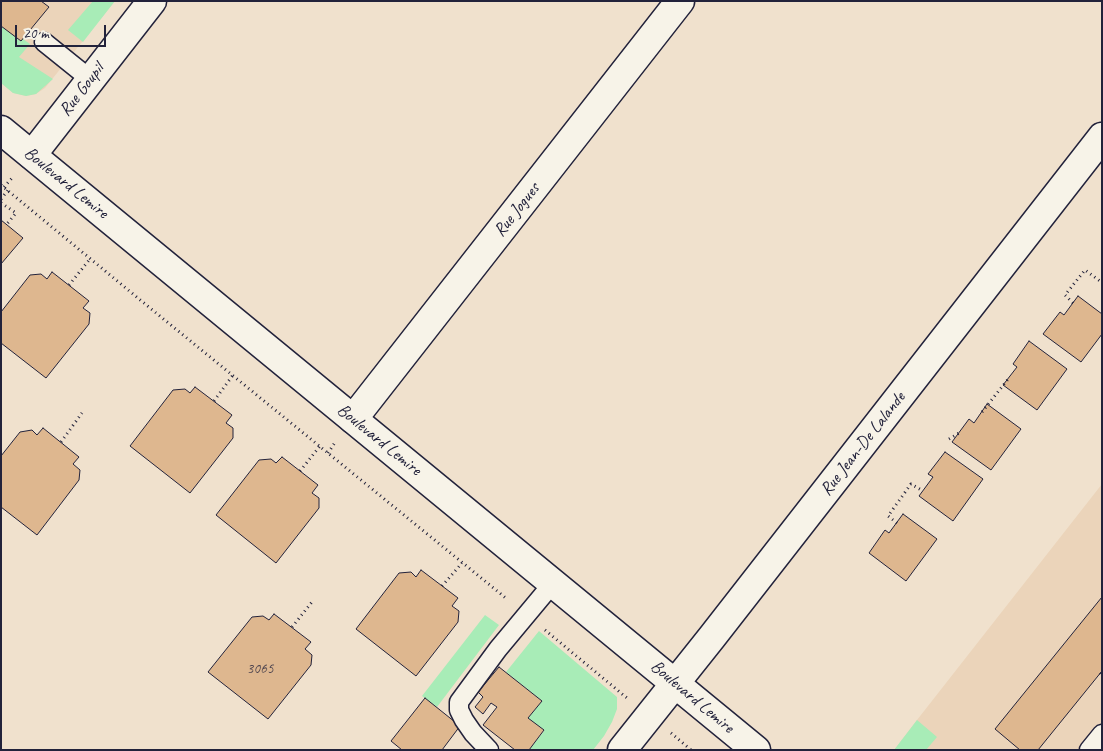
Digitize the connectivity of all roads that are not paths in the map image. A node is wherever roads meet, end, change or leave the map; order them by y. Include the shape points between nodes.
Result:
1 (680, 1) edge
2 (146, 3) edge
3 (44, 42) dead end
4 (90, 79) junction
5 (1, 130) edge
6 (1102, 137) edge
7 (32, 154) junction
8 (353, 419) junction
9 (553, 583) junction
10 (676, 683) junction
11 (459, 702) junction
12 (448, 717) dead end
13 (1102, 734) edge
14 (489, 750) edge
15 (622, 750) edge
16 (756, 750) edge
17 (1088, 750) edge

1 - 8 street, Rue Jogues
2 - 4 street, Rue Goupil
3 - 4 lane
4 - 7 street, Rue Goupil
5 - 7 street, Boulevard Lemire
6 - 10 street, Rue Jean-De Lalande
7 - 8 street, Boulevard Lemire
8 - 9 street, Boulevard Lemire
9 - 10 street, Boulevard Lemire
9 - 11 lane
10 - 15 street, Rue Jean-De Lalande
10 - 16 street, Boulevard Lemire
11 - 12 lane
11 - 14 lane via 464,720
13 - 17 lane

